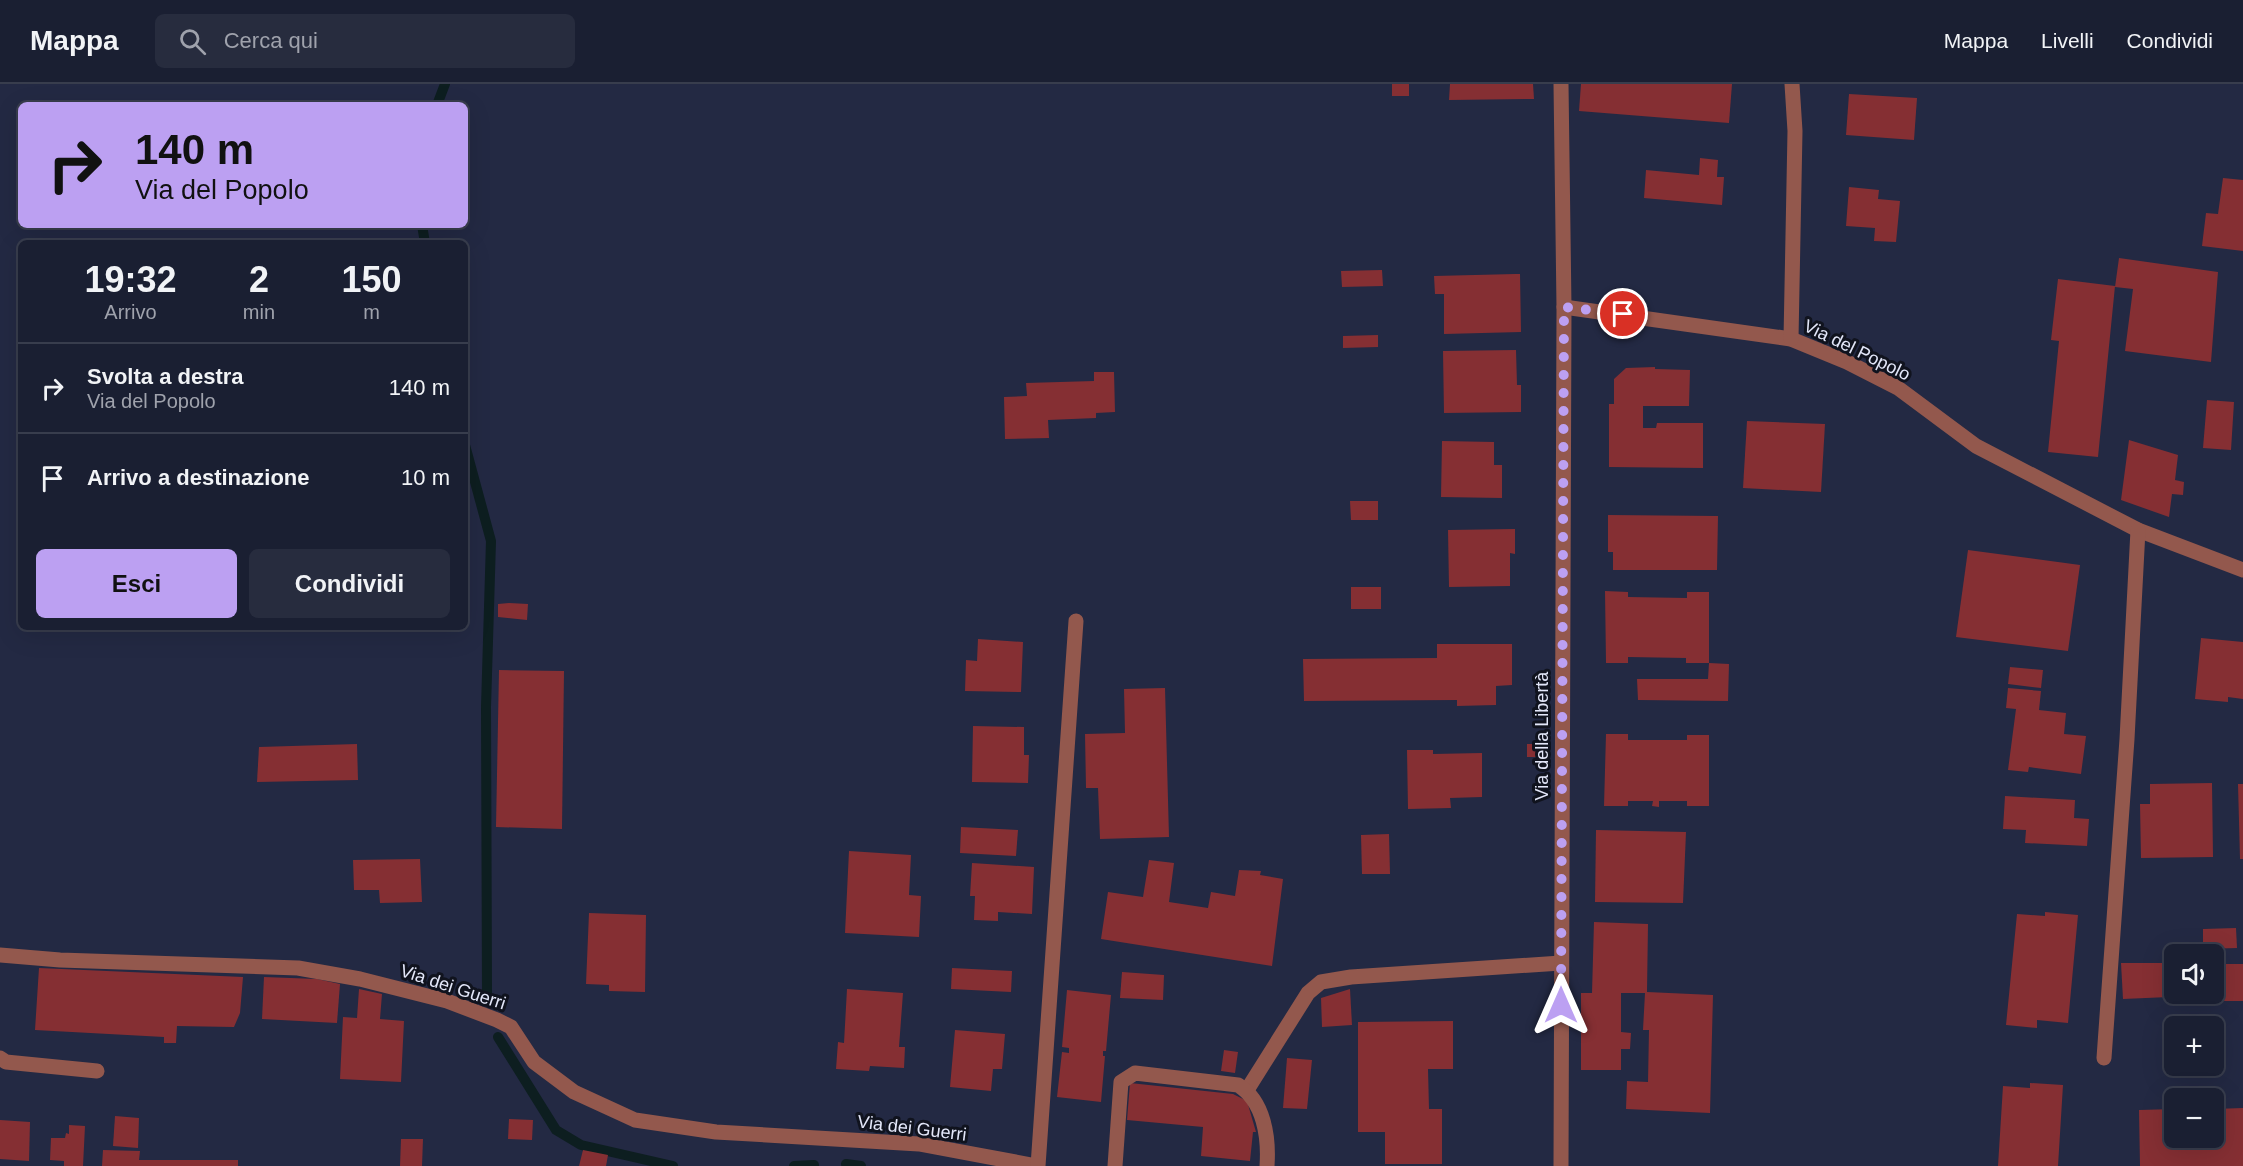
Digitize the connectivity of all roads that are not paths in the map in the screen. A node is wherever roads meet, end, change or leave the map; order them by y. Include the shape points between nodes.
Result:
1 (1561, 84) edge
2 (1792, 84) edge
3 (1564, 307) junction
4 (1791, 339) junction
5 (2138, 531) junction
6 (2243, 570) edge
7 (1076, 621) dead end
8 (0, 955) edge
9 (1561, 963) junction
10 (0, 1058) edge
11 (2104, 1058) dead end
12 (97, 1071) dead end
13 (1247, 1090) junction
14 (1037, 1166) edge
15 (1115, 1166) edge
16 (1267, 1166) edge
17 (1561, 1166) edge

1 - 3 street
2 - 4 street via 1795,131
3 - 4 street, Via del Popolo
3 - 9 street, Via della Libertà
4 - 5 street, Via del Popolo via 1898,388 1976,446
5 - 6 street, Via del Popolo
5 - 11 street
7 - 14 street
8 - 14 street, Via dei Guerri via 298,968 360,979 447,1001 511,1027 534,1062 574,1092 635,1119 716,1132 919,1144
9 - 13 street via 1321,982 1308,993
9 - 17 street, Via della Libertà
10 - 12 street via 6,1062
13 - 15 street via 1238,1085 1135,1073 1121,1082
13 - 16 street via 1261,1113 1268,1147

